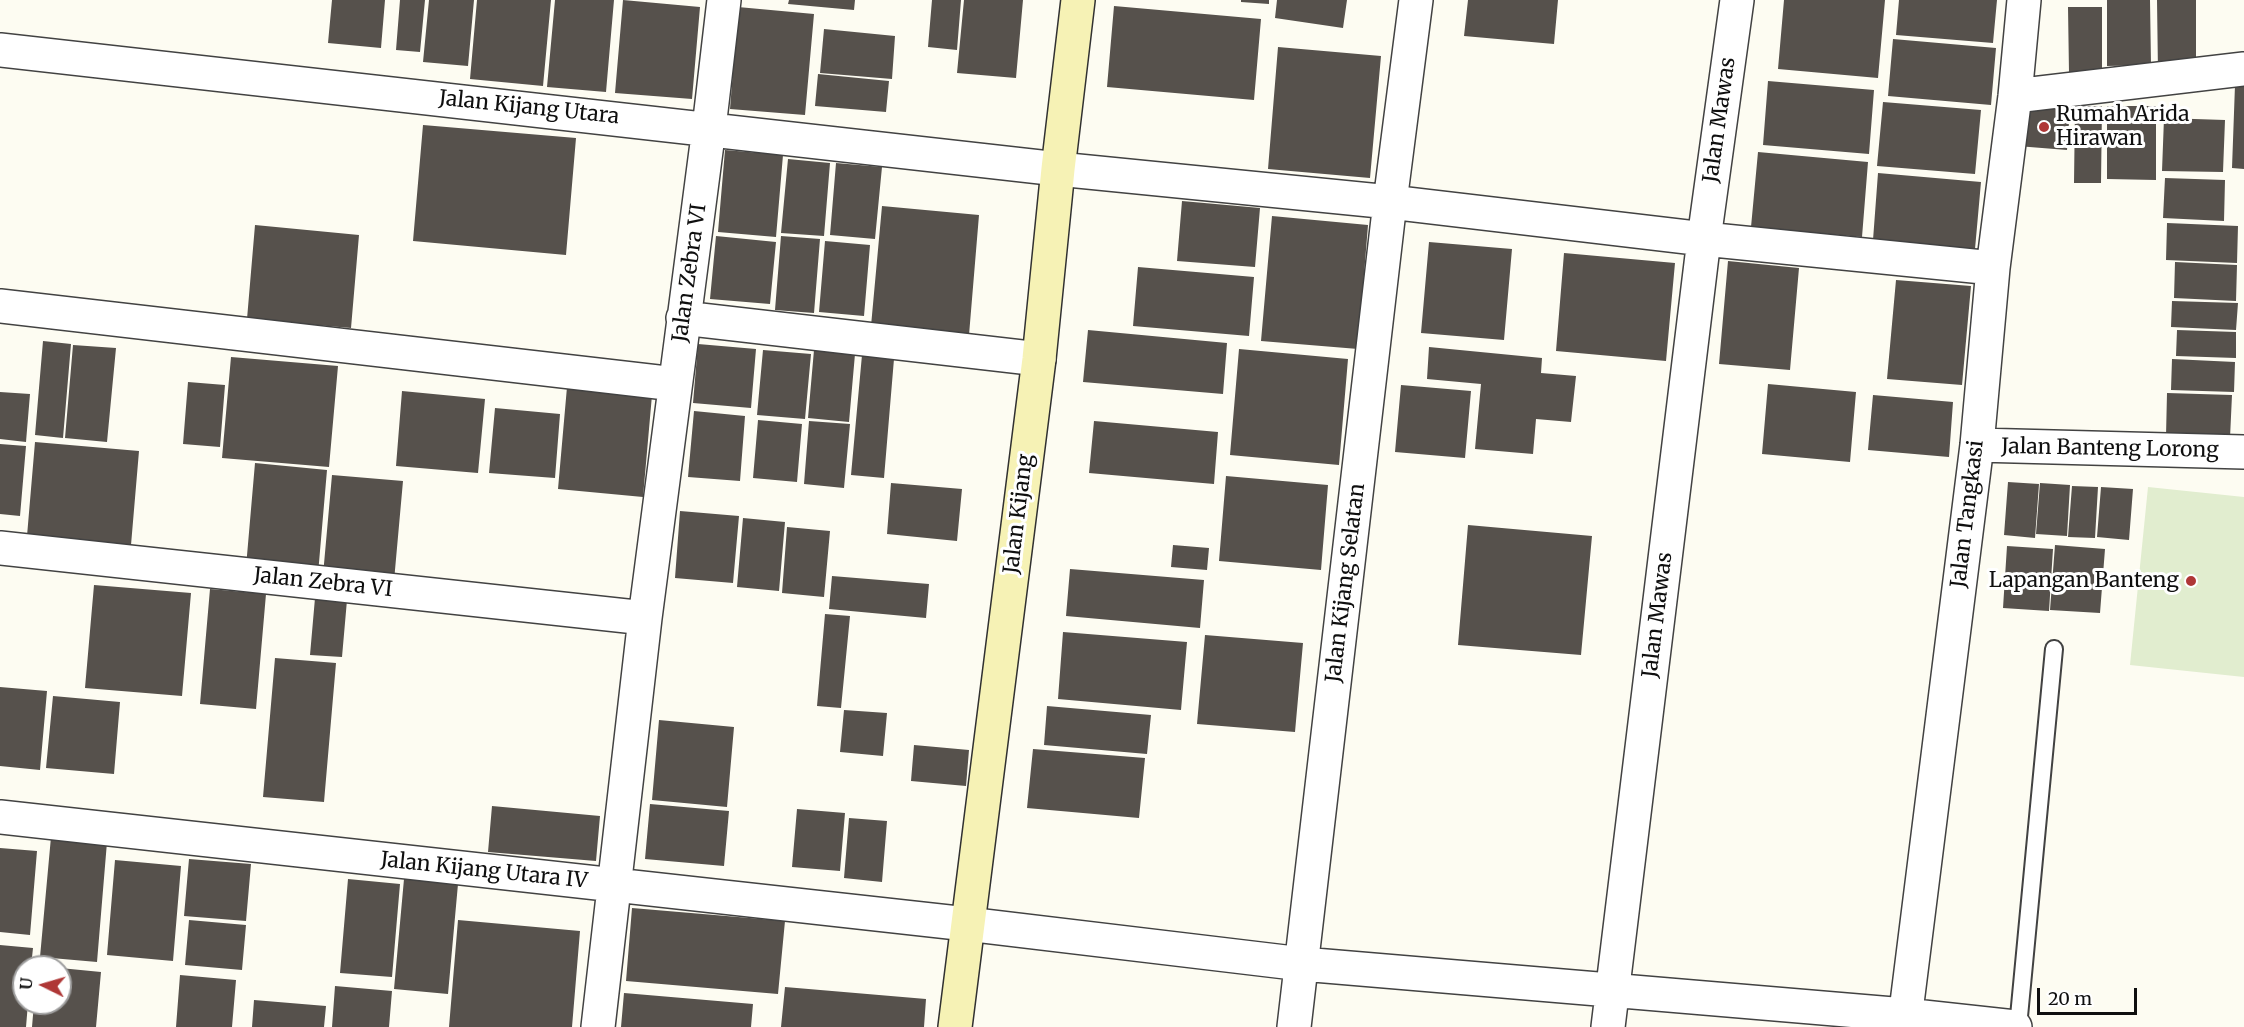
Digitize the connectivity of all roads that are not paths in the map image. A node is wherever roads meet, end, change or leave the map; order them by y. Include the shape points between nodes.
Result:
1 (724, 0) edge
2 (1078, 0) edge
3 (1416, 0) edge
4 (1737, 0) edge
5 (2024, 0) edge
6 (0, 50) edge
7 (2244, 69) edge
8 (2015, 96) junction
9 (709, 128) junction
10 (1058, 169) junction
11 (1390, 202) junction
12 (1704, 239) junction
13 (1992, 268) junction
14 (0, 306) edge
15 (683, 318) junction
16 (1039, 359) junction
17 (675, 384) junction
18 (1977, 445) junction
19 (2244, 452) edge
20 (0, 548) edge
21 (645, 618) junction
22 (2054, 649) dead end
23 (0, 817) edge
24 (614, 886) junction
25 (967, 924) junction
26 (1302, 964) junction
27 (1612, 990) junction
28 (1905, 1021) edge
29 (598, 1027) edge
30 (955, 1027) edge
31 (1294, 1027) edge
32 (1608, 1027) edge
33 (2016, 1027) edge

1 - 9 street, Jalan Zebra VI
2 - 10 street, Jalan Kijang
3 - 11 street, Jalan Kijang Selatan
4 - 12 street, Jalan Mawas
5 - 8 street, Jalan Tangkasi
6 - 9 street, Jalan Kijang Utara
7 - 8 street
8 - 13 street, Jalan Tangkasi
9 - 10 street, Jalan Kijang Utara
9 - 15 street, Jalan Zebra VI
10 - 11 street
10 - 16 street, Jalan Kijang
11 - 12 street
11 - 26 street, Jalan Kijang Selatan
12 - 13 street
12 - 27 street, Jalan Mawas
13 - 18 street, Jalan Tangkasi
14 - 17 street
15 - 16 street
15 - 17 street, Jalan Zebra VI
16 - 25 street, Jalan Kijang
17 - 21 street, Jalan Zebra VI
18 - 19 street, Jalan Banteng Lorong
18 - 28 street, Jalan Tangkasi
20 - 21 street, Jalan Zebra VI
21 - 24 street, Jalan Zebra VI
22 - 33 lane
23 - 24 street, Jalan Kijang Utara IV
24 - 25 street, Jalan Kijang Utara IV
24 - 29 street, Jalan Zebra VI
25 - 26 street
25 - 30 street, Jalan Kijang
26 - 27 street
26 - 31 street, Jalan Kijang Selatan
27 - 28 street
27 - 32 street, Jalan Mawas
28 - 33 street

